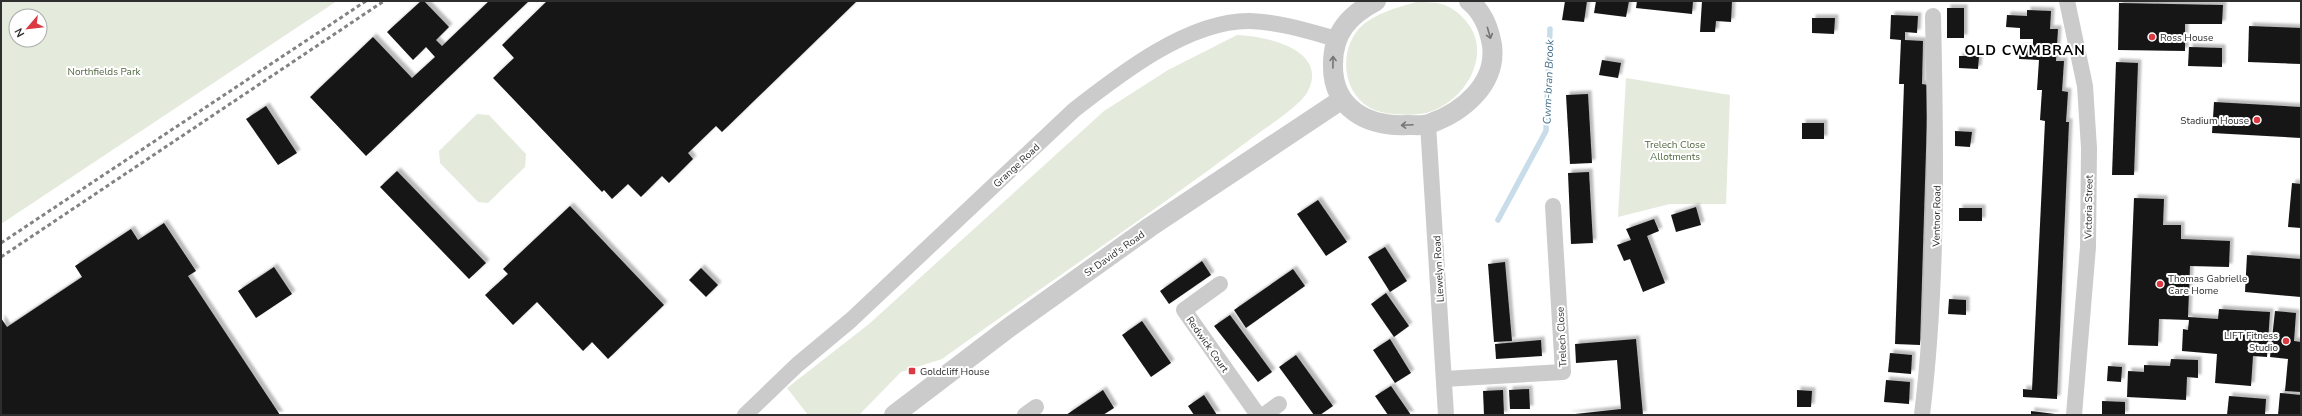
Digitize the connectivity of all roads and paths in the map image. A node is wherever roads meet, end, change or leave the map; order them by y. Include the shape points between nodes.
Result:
1 (1376, 1) edge
2 (2067, 1) edge
3 (1473, 2) edge
4 (1933, 16) dead end
5 (1336, 39) junction
6 (1341, 100) junction
7 (1428, 124) junction
8 (1553, 206) dead end
9 (1220, 284) dead end
10 (1444, 379) junction
11 (1279, 404) dead end
12 (745, 415) edge
13 (894, 415) edge
14 (1258, 415) edge
15 (1264, 415) edge
16 (1446, 415) edge
17 (1922, 415) edge
18 (2074, 415) edge

1 - 5 street via 1354,16
2 - 18 street, Victoria Street via 2085,86 2089,134 2088,247
3 -> 7 street via 1490,33 1493,52 1489,76 1476,94 1457,109
4 - 17 street, Ventnor Road via 1936,126 1935,263
6 -> 5 street via 1333,76
5 - 12 street, Grange Road via 1302,29 1250,21 1233,22 1198,32 1145,60 1074,110 851,320 786,375
7 -> 6 street via 1389,126 1359,115
6 - 13 street, St David's Road via 1150,227 1011,326
7 - 10 street, Llewelyn Road
8 - 10 street, Trelech Close via 1563,372
9 - 14 street, Redwick Court via 1184,310
10 - 16 street, Llewelyn Road
11 - 15 street

